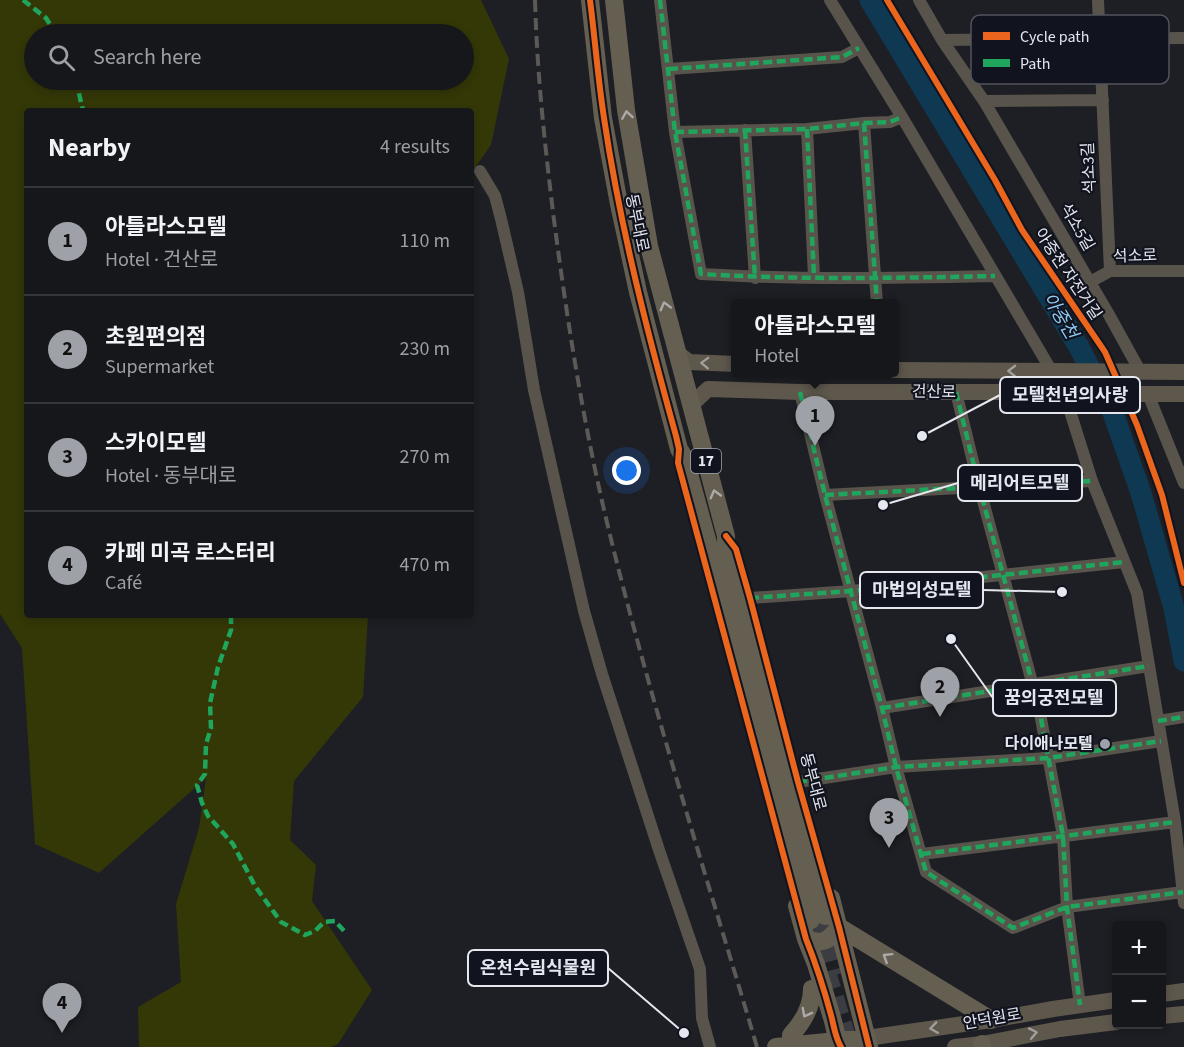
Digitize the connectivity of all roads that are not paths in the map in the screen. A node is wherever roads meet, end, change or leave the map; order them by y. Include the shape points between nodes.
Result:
1 (590, 0) edge
2 (615, 0) edge
3 (660, 0) edge
4 (830, 0) edge
5 (920, 0) edge
6 (1098, 0) edge
7 (1099, 15) edge
8 (1169, 38) edge
9 (1184, 38) edge
10 (942, 40) junction
11 (971, 40) edge
12 (860, 48) junction
13 (669, 69) junction
14 (971, 82) edge
15 (972, 84) edge
16 (1102, 84) edge
17 (1103, 100) junction
18 (984, 101) junction
19 (902, 117) junction
20 (864, 123) junction
21 (807, 129) junction
22 (745, 130) junction
23 (675, 132) junction
24 (480, 171) dead end
25 (1110, 271) junction
26 (1184, 271) edge
27 (995, 276) junction
28 (814, 277) junction
29 (755, 278) junction
30 (875, 278) junction
31 (1090, 282) junction
32 (877, 299) edge
33 (677, 353) junction
34 (731, 364) edge
35 (899, 370) edge
36 (1052, 371) junction
37 (1136, 372) junction
38 (1184, 372) edge
39 (800, 392) junction
40 (956, 392) junction
41 (1070, 392) junction
42 (1143, 394) junction
43 (1184, 394) edge
44 (691, 405) junction
45 (679, 448) junction
46 (1092, 481) junction
47 (1184, 483) edge
48 (979, 486) junction
49 (825, 495) junction
50 (726, 536) junction
51 (1125, 562) junction
52 (1003, 575) junction
53 (851, 591) junction
54 (750, 598) junction
55 (1149, 666) junction
56 (1032, 684) junction
57 (882, 708) junction
58 (1184, 717) edge
59 (1159, 721) junction
60 (1161, 741) junction
61 (1048, 758) junction
62 (896, 767) junction
63 (798, 782) junction
64 (1175, 822) junction
65 (1063, 836) junction
66 (922, 854) junction
67 (1183, 897) edge
68 (1067, 907) junction
69 (825, 921) junction
70 (806, 939) junction
71 (823, 986) junction
72 (1184, 991) edge
73 (1166, 993) edge
74 (1112, 1001) edge
75 (1080, 1005) junction
76 (1184, 1014) edge
77 (1166, 1016) edge
78 (991, 1020) junction
79 (1112, 1022) edge
80 (868, 1043) edge
81 (839, 1044) edge
82 (982, 1045) edge
83 (784, 1046) edge
84 (710, 1047) edge
85 (955, 1047) edge

1 - 45 main road, 동부대로 / 17 via 603,118 619,204
33 -> 2 main road, 동부대로 / 17 via 649,246 626,110
3 - 13 street
4 - 12 street
5 - 10 street, 석소5길
6 - 7 street, 석소3길
8 - 9 street
10 - 11 street
10 - 14 street, 석소5길
12 - 13 street via 842,57
12 - 19 street
13 - 23 street
15 - 18 street, 석소5길
16 - 17 street, 석소3길
17 - 18 street
17 - 25 street, 석소3길
18 - 31 street, 석소5길
19 - 20 street via 890,122
19 - 27 street
20 - 21 street
20 - 30 street
21 - 22 street
21 - 28 street
22 - 23 street
22 - 29 street
23 - 29 street via 701,274
24 - 84 street via 495,196 501,219 534,390 584,611 700,969 702,1018
25 - 26 street, 석소로
25 - 31 street, 석소로
27 - 30 street
27 - 36 street
28 - 29 street
28 - 30 street
30 - 32 street
31 - 37 street, 석소5길
34 -> 33 street via 689,362
33 - 44 main road, 동부대로 / 17
36 -> 35 street, 건산로
36 - 37 street, 건산로
36 - 41 street
37 - 38 street, 건산로
39 - 40 street, 건산로
39 - 44 street, 건산로 via 708,389
39 - 49 street
40 - 41 street, 건산로
40 - 48 street
41 - 42 street, 건산로
41 - 46 street
42 - 43 street, 건산로
42 - 47 street
50 -> 44 main road, 동부대로 / 17
45 - 69 main road, 동부대로 / 17
45 - 70 main road via 678,463
46 - 48 street
46 - 51 street
48 - 49 street
48 - 52 street
49 - 53 street
50 - 54 main road, 동부대로 via 736,549
50 - 69 main road, 동부대로 / 17 via 726,552
51 - 52 street
51 - 55 street via 1137,592
52 - 53 street
52 - 56 street
53 - 54 street
53 - 57 street
54 - 63 main road, 동부대로
55 - 56 street
55 - 59 street
56 - 57 street
56 - 61 street
57 - 62 street
58 - 59 street
59 - 60 street
60 - 61 street
60 - 64 street
61 - 62 street
61 - 65 street
62 - 63 street
62 - 66 street
63 - 69 main road, 동부대로
64 - 65 street
64 - 67 street
65 - 66 street
65 - 68 street
66 - 68 street via 926,872 1013,928
67 - 68 street
68 - 75 street
69 - 70 main road via 833,936 825,941
78 -> 69 main road
69 - 80 main road, 동부대로
70 - 71 main road
71 - 81 main road
71 -> 83 main road via 812,989 812,1002
72 - 73 street
74 - 75 street, 안덕원로
75 - 78 street, 안덕원로
76 - 77 street
78 -> 80 street, 안덕원로
82 -> 79 street, 안덕원로
80 - 81 main road
81 - 83 main road
82 - 85 street, 안덕원로

